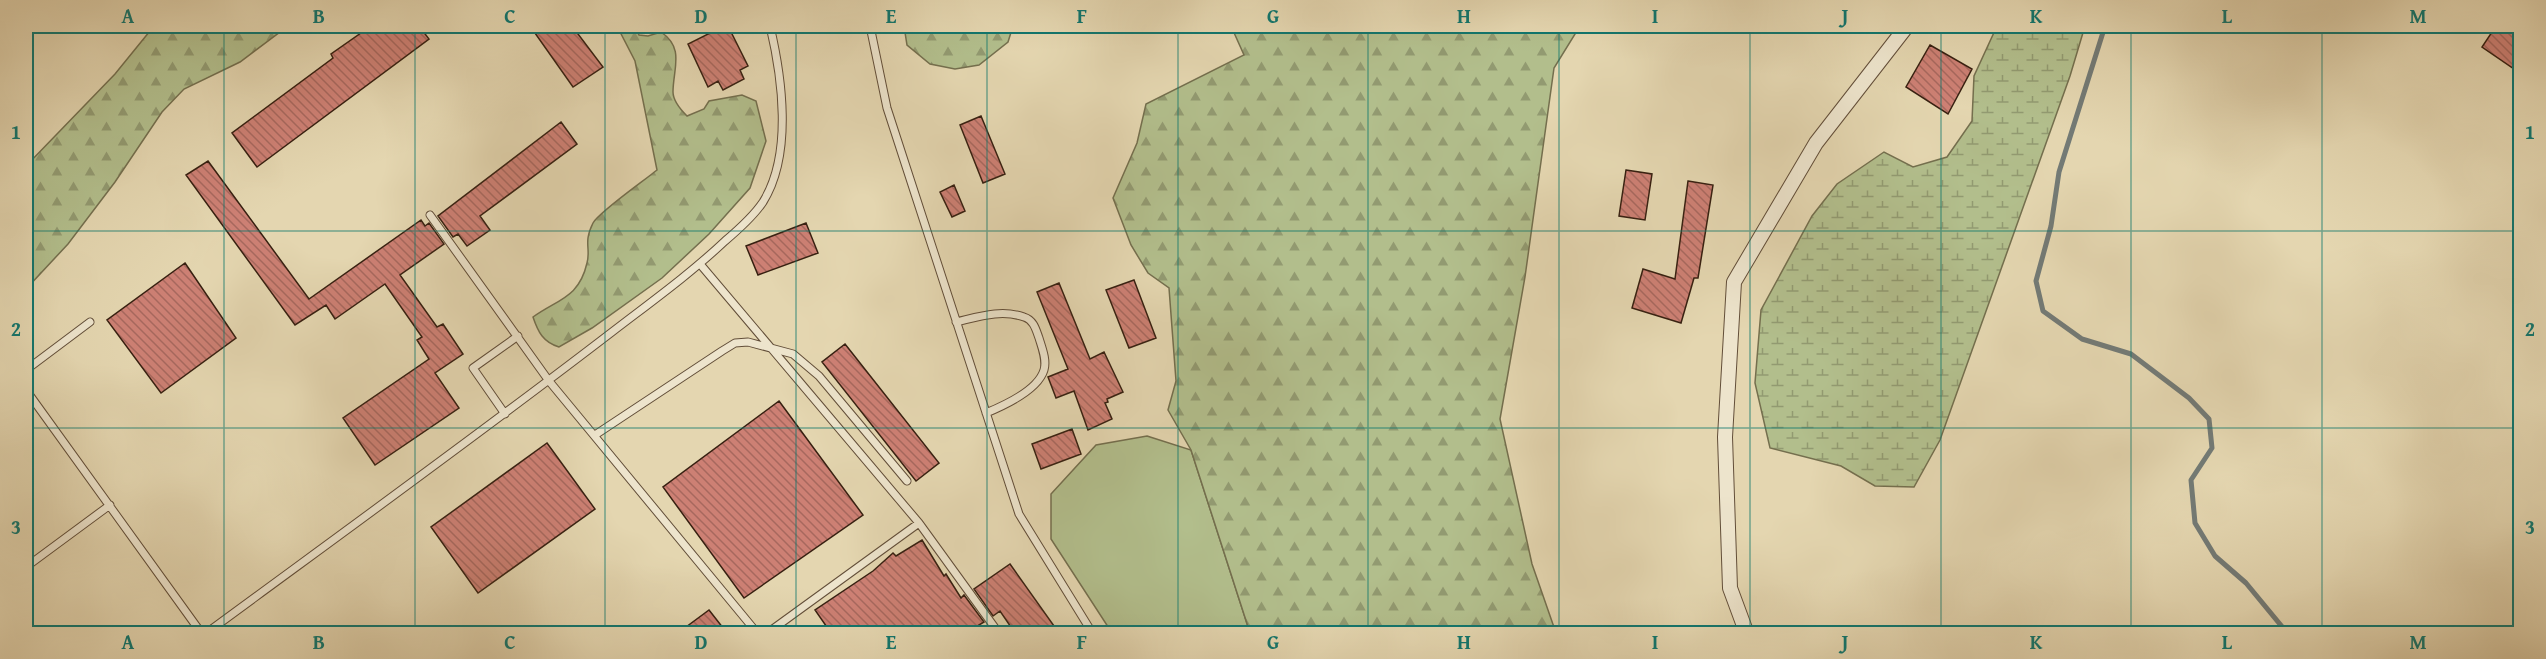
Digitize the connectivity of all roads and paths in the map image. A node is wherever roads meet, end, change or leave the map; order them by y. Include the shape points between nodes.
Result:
1 (770, 26) edge
2 (870, 26) edge
3 (1899, 28) edge
4 (430, 215) dead end
5 (700, 264) junction
6 (90, 322) dead end
7 (956, 322) junction
8 (518, 336) junction
9 (773, 349) junction
10 (26, 370) edge
11 (549, 381) junction
12 (26, 390) edge
13 (986, 413) junction
14 (506, 414) junction
15 (595, 435) junction
16 (907, 481) dead end
17 (110, 505) junction
18 (919, 523) junction
19 (26, 567) edge
20 (203, 633) edge
21 (758, 633) edge
22 (766, 633) edge
23 (998, 633) edge
24 (1093, 633) edge
25 (1747, 633) edge

1 - 5 lane via 778,61 783,130 775,173 763,202 744,225
2 - 7 lane via 887,108
3 - 25 street via 1816,143 1734,282 1725,436 1731,588
4 - 8 lane
5 - 9 lane
5 - 11 lane
6 - 10 lane
7 - 13 lane
7 - 13 lane via 996,313 1025,317 1034,324 1044,354 1044,369 1038,381 1009,403
8 - 11 lane
8 - 14 lane via 473,368
9 - 15 lane via 748,342 735,343
9 - 16 lane via 793,354 819,376
9 - 18 lane
11 - 14 lane
11 - 15 lane
12 - 17 lane
13 - 24 lane via 1019,514
14 - 20 lane
15 - 21 lane
17 - 19 lane
17 - 20 lane
18 - 22 lane
18 - 23 lane

